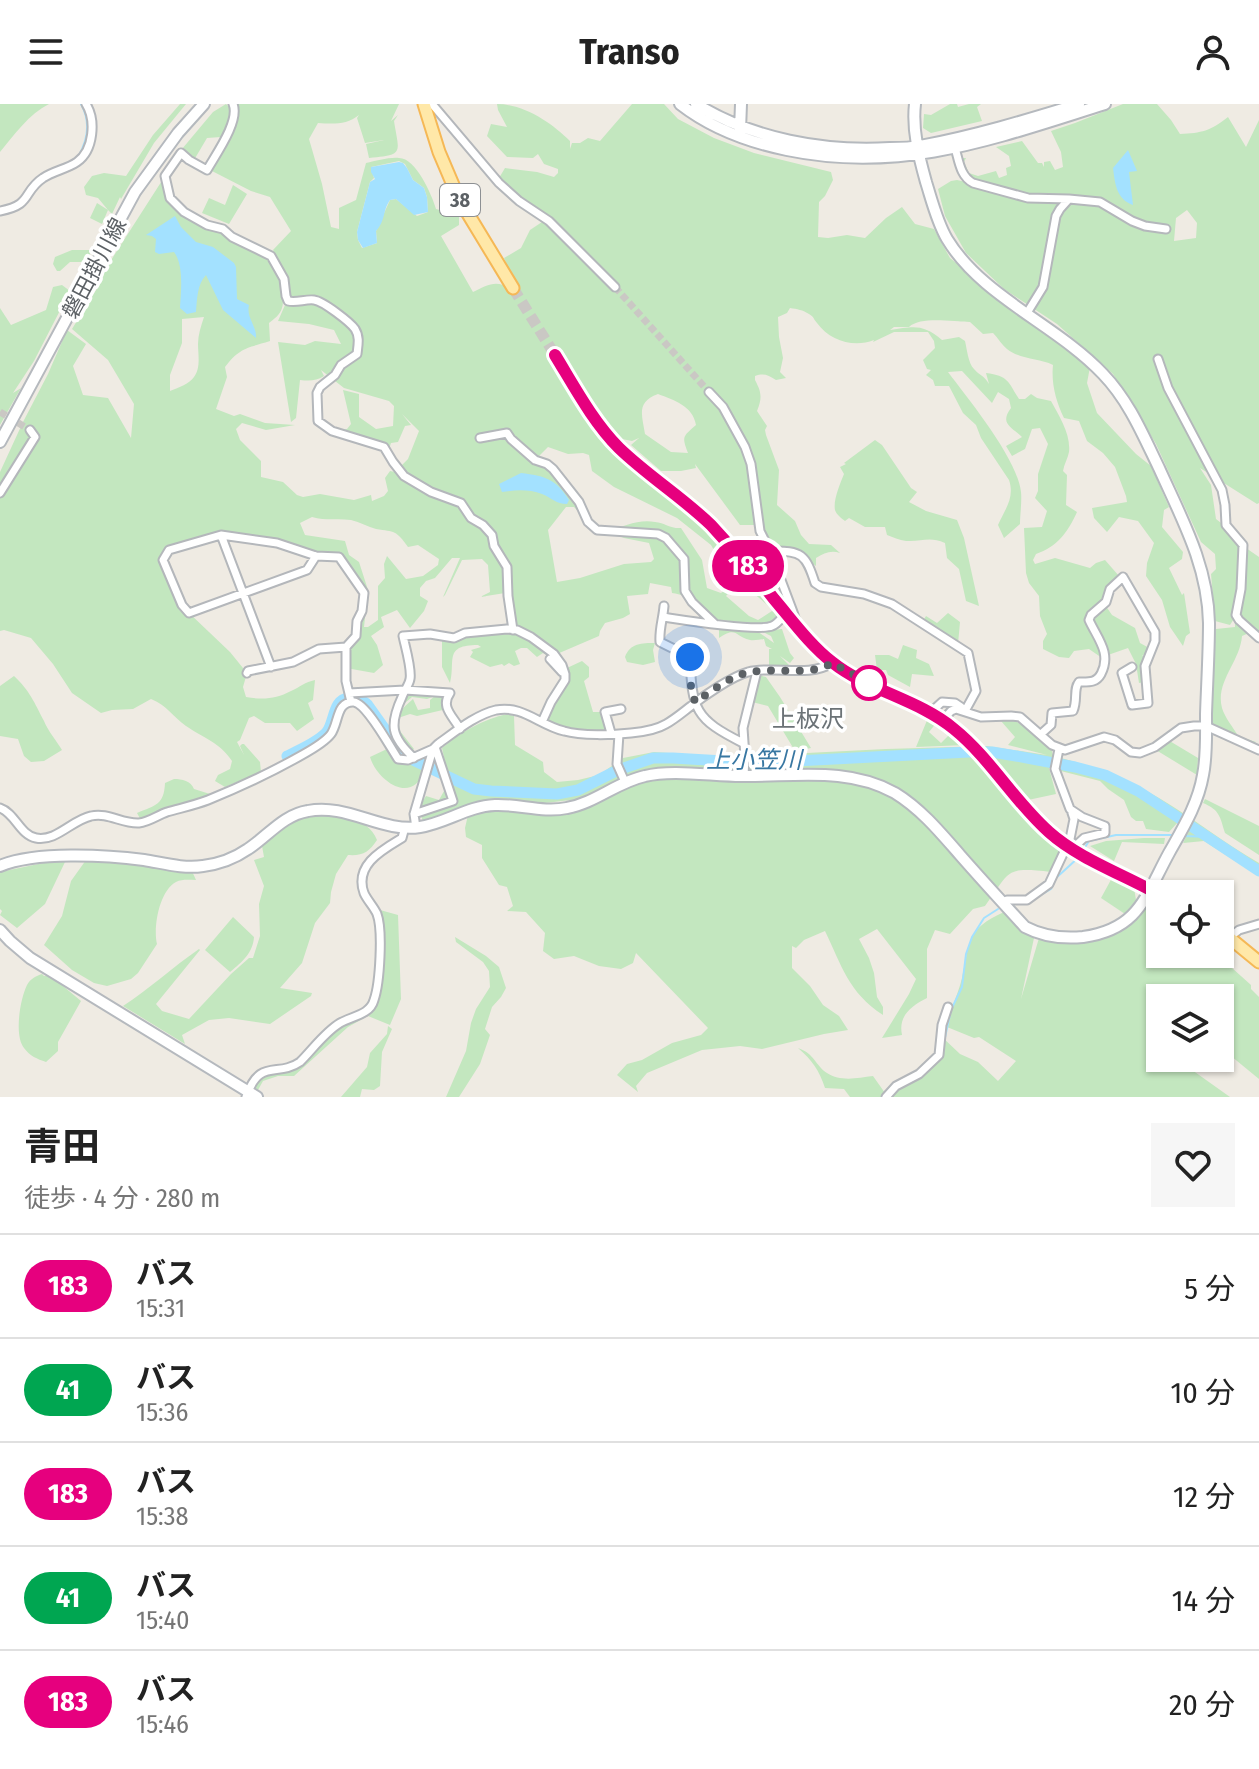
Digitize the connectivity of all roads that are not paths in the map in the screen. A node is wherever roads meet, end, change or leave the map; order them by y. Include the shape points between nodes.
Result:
1 (86, 104) edge
2 (204, 104) edge
3 (233, 104) edge
4 (424, 104) edge
5 (432, 104) edge
6 (680, 104) edge
7 (696, 104) edge
8 (741, 104) edge
9 (915, 104) edge
10 (1079, 104) edge
11 (1105, 104) edge
12 (739, 126) junction
13 (724, 131) junction
14 (955, 148) junction
15 (918, 151) junction
16 (802, 153) junction
17 (1069, 199) junction
18 (0, 211) edge
19 (1166, 229) dead end
20 (615, 287) tunnel mouth
21 (513, 288) tunnel mouth
22 (1027, 313) junction
23 (555, 355) tunnel mouth
24 (1158, 359) dead end
25 (709, 392) tunnel mouth
26 (30, 430) dead end
27 (480, 438) dead end
28 (0, 442) edge
29 (0, 493) edge
30 (221, 535) junction
31 (771, 553) junction
32 (316, 556) junction
33 (745, 563) junction
34 (243, 593) junction
35 (664, 606) dead end
36 (663, 617) junction
37 (790, 618) junction
38 (715, 624) junction
39 (513, 630) junction
40 (1259, 638) edge
41 (346, 647) junction
42 (550, 659) dead end
43 (832, 663) junction
44 (271, 667) junction
45 (1132, 667) dead end
46 (757, 671) junction
47 (247, 673) dead end
48 (563, 684) junction
49 (405, 690) junction
50 (350, 698) junction
51 (695, 702) junction
52 (621, 709) dead end
53 (963, 710) junction
54 (931, 712) junction
55 (943, 720) junction
56 (542, 722) junction
57 (1206, 726) junction
58 (460, 729) junction
59 (615, 733) junction
60 (1041, 734) junction
61 (743, 743) junction
62 (434, 748) junction
63 (1259, 750) edge
64 (1059, 753) junction
65 (413, 758) junction
66 (744, 772) junction
67 (624, 780) junction
68 (0, 808) edge
69 (1072, 813) junction
70 (414, 814) junction
71 (411, 828) junction
72 (1072, 848) junction
73 (0, 866) edge
74 (1160, 880) edge
75 (1146, 887) edge
76 (1146, 901) edge
77 (1002, 902) junction
78 (1259, 924) edge
79 (0, 930) edge
80 (1234, 931) edge
81 (1234, 941) edge
82 (1259, 962) edge
83 (948, 1007) dead end
84 (250, 1095) edge
85 (886, 1097) edge

1 - 18 street via 91,137 83,156 43,177 24,202
2 - 28 street, 磐田掛川線 via 135,192
3 - 39 street via 233,121 207,170 181,153 165,176 170,198 184,212 271,256 284,279 288,301 325,304 354,328 357,354 320,387 318,421 332,431 384,447 404,476 461,503 483,525 507,567
4 - 21 main road, 38 via 459,199
5 - 20 street via 499,183 549,221
6 - 13 street
7 - 12 street
8 - 12 street
9 - 15 street
10 - 15 street
11 - 14 street
12 - 13 street
12 - 15 street via 817,146
12 - 16 street via 743,133
13 - 16 street
14 - 15 street
14 - 17 street via 962,172 973,183 1028,198
15 - 16 street via 853,158
15 - 22 street via 938,219 955,250
17 - 19 street via 1100,202 1132,221
17 - 22 street via 1056,216 1043,287
22 - 57 street via 1087,358 1122,398 1190,534 1208,602
23 - 33 main road via 616,445 700,514
24 - 40 street via 1222,490 1226,525 1243,545 1236,615
25 - 31 street via 745,447 760,531
26 - 29 street via 35,437
27 - 38 street via 507,433 535,460 547,464 597,530 666,538 684,559 685,591
30 - 32 street via 277,543
30 - 34 street
30 - 34 street via 169,550 163,560 166,569 189,613
31 - 33 street
31 - 37 street via 795,618
31 - 53 street via 797,553 821,587 892,604 968,653 976,691
32 - 34 street via 307,570
32 - 41 street via 339,557 364,593 356,636
33 - 37 main road
34 - 44 street
35 - 36 street
36 - 38 street
36 - 51 street via 660,642 690,657
37 - 38 street via 764,628
37 - 43 main road
39 - 48 street via 554,654 565,674
39 - 49 street via 454,638 403,636 411,678
41 - 44 street via 319,649
41 - 50 street
42 - 48 street via 562,672
43 - 46 street via 817,669
43 - 54 main road
44 - 47 street
45 - 60 street via 1122,673 1132,705 1148,703 1145,666 1155,632 1123,577 1089,620 1107,659 1098,679 1079,682 1073,711 1052,713 1051,725
46 - 51 street via 737,676
46 - 61 street
48 - 56 street
49 - 50 street
49 - 58 street via 450,693 445,704
49 - 65 street via 393,727
50 - 65 street via 362,706 398,759
50 - 68 street via 329,737 304,755 143,823 93,815 39,839
51 - 59 street via 667,724
51 - 61 street via 710,724
52 - 59 street via 605,712
53 - 54 street via 942,702
53 - 55 street via 951,711
53 - 60 street via 981,717 1020,717
54 - 55 main road
55 - 72 main road via 1050,833
56 - 58 street via 525,712 496,710
56 - 59 street via 572,733
57 - 63 street
57 - 64 street via 1181,728 1140,753 1104,737
57 - 74 street via 1198,795
58 - 62 street
59 - 67 street
60 - 64 street
61 - 66 street
62 - 65 street
62 - 70 street
62 - 70 street via 453,801
64 - 69 street via 1055,769
66 - 67 street via 657,773
66 - 77 street via 844,776 891,791 922,813
67 - 71 street via 569,808 479,807
69 - 72 street
69 - 72 street via 1106,830
70 - 71 street
71 - 73 street via 323,808 288,818 235,857 203,866 97,856 33,858
71 - 84 street via 378,852 362,876 377,914 381,948 371,1008 337,1025 293,1067 261,1073
72 - 75 main road
72 - 77 street via 1049,884 1027,900
76 - 77 street via 1124,924 1106,932 1054,938 1025,927
78 - 80 street
79 - 84 street via 30,958
81 - 82 main road
83 - 85 street via 939,1055

